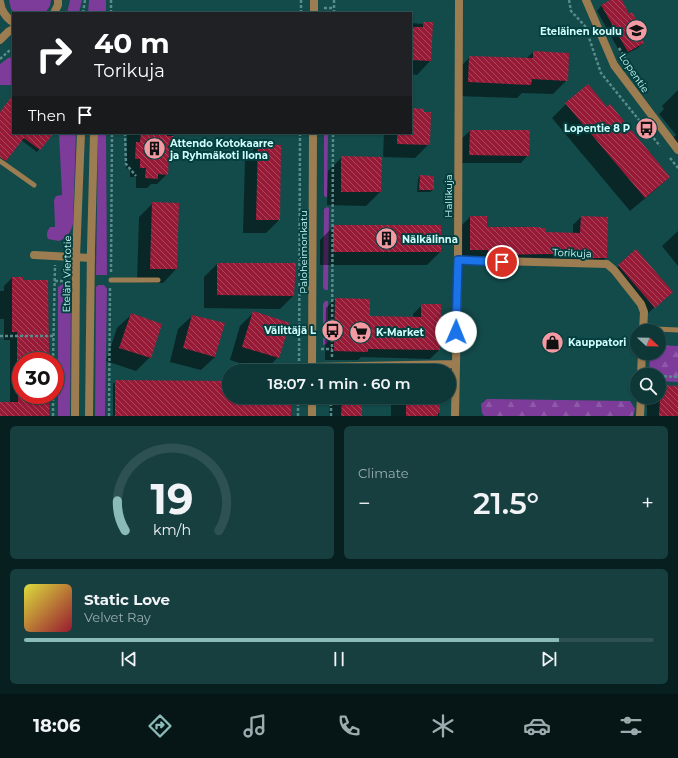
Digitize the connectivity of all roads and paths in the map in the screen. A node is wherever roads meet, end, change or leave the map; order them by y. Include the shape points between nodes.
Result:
1 (85, 0) edge
2 (111, 0) edge
3 (301, 0) edge
4 (314, 0) edge
5 (334, 0) edge
6 (459, 0) edge
7 (586, 0) edge
8 (1, 8) edge
9 (83, 12) edge
10 (111, 12) edge
11 (301, 12) edge
12 (314, 12) edge
13 (334, 12) edge
14 (12, 21) edge
15 (12, 30) edge
16 (0, 40) edge
17 (619, 47) dead end
18 (12, 52) edge
19 (0, 59) edge
20 (647, 90) dead end
21 (81, 134) edge
22 (94, 134) edge
23 (112, 134) edge
24 (125, 134) edge
25 (300, 134) edge
26 (313, 134) edge
27 (333, 134) edge
28 (678, 150) edge
29 (0, 161) edge
30 (136, 176) dead end
31 (34, 185) dead end
32 (34, 256) dead end
33 (54, 256) junction
34 (76, 257) junction
35 (91, 258) junction
36 (458, 260) junction
37 (111, 280) junction
38 (158, 280) dead end
39 (643, 324) edge
40 (666, 329) edge
41 (678, 330) edge
42 (0, 336) edge
43 (54, 336) junction
44 (54, 352) edge
45 (299, 364) edge
46 (312, 364) edge
47 (332, 364) edge
48 (456, 364) edge
49 (666, 376) edge
50 (678, 377) edge
51 (53, 404) edge
52 (298, 404) edge
53 (312, 404) edge
54 (331, 404) edge
55 (455, 404) edge
56 (641, 404) edge
57 (53, 416) edge
58 (75, 416) edge
59 (89, 416) edge
60 (109, 416) edge
61 (298, 416) edge
62 (312, 416) edge
63 (331, 416) edge
64 (455, 416) edge
65 (640, 416) edge

1 - 9 path
2 - 10 path
3 - 11 path
4 - 12 street
5 - 13 path
6 - 36 street, Hallikuja
7 - 28 street, Lopentie via 614,65
8 - 14 street
15 - 16 street
17 - 20 path, Lopentie
18 - 19 path
21 - 34 street, Etelän Viertotie
22 - 35 street
23 - 37 path
24 - 30 path via 126,164
25 - 45 path
26 - 46 street, Paloheimonkatu
27 - 47 path
29 - 31 lane
32 - 33 street
33 - 34 street
33 - 43 path
34 - 35 street
34 - 58 street, Etelän Viertotie
35 - 59 street
36 - 39 street, Torikuja via 607,264 641,304 644,312
36 - 48 street, Hallikuja
37 - 38 lane
37 - 60 path
40 - 41 lane
42 - 43 path
43 - 44 path
49 - 50 path
51 - 57 path
52 - 61 path
53 - 62 street
54 - 63 path
55 - 64 street, Hallikuja
56 - 65 street

